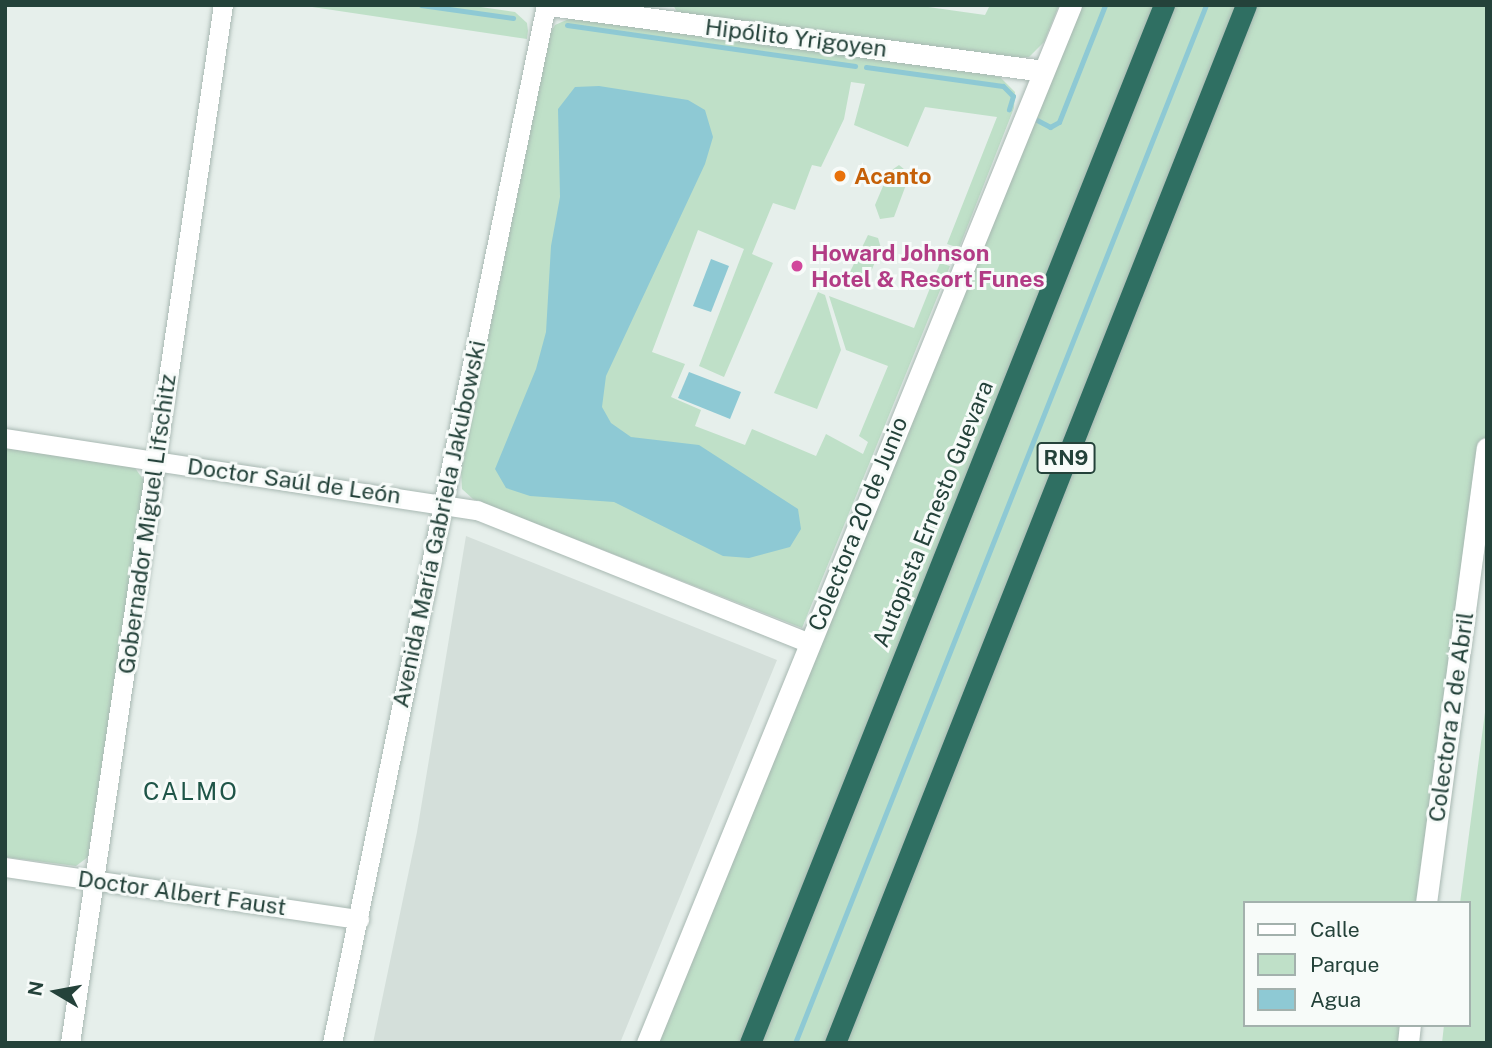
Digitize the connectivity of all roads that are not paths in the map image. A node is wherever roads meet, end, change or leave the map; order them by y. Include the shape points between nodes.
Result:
1 (223, 5) edge
2 (547, 5) edge
3 (1071, 5) edge
4 (1164, 5) edge
5 (1246, 5) edge
6 (618, 10) edge
7 (653, 12) edge
8 (1042, 71) junction
9 (5, 438) edge
10 (1487, 448) edge
11 (157, 460) junction
12 (443, 502) junction
13 (810, 643) junction
14 (5, 867) edge
15 (94, 880) junction
16 (1426, 901) edge
17 (359, 919) junction
18 (70, 1043) edge
19 (332, 1043) edge
20 (647, 1043) edge
21 (750, 1043) edge
22 (835, 1043) edge

1 - 11 street, Gobernador Miguel Lifschitz
2 - 6 main road, Hipólito Yrigoyen
2 - 12 street, Avenida María Gabriela Jakubowski
3 - 8 main road, Colectora 20 de Junio
4 - 21 highway, Autopista Ernesto Guevara
5 - 22 highway, RN9
6 - 7 main road, Hipólito Yrigoyen
7 - 8 main road, Hipólito Yrigoyen
8 - 13 main road, Colectora 20 de Junio
9 - 11 street, Doctor Saúl de León
10 - 16 main road, Colectora 2 de Abril
11 - 12 street, Doctor Saúl de León
11 - 15 street, Gobernador Miguel Lifschitz
12 - 13 street, Doctor Saúl de León via 477,509
12 - 17 street, Avenida María Gabriela Jakubowski
13 - 20 main road, Colectora 20 de Junio
14 - 15 street, Doctor Albert Faust
15 - 17 street, Doctor Albert Faust
15 - 18 street, Gobernador Miguel Lifschitz
17 - 19 street, Avenida María Gabriela Jakubowski

